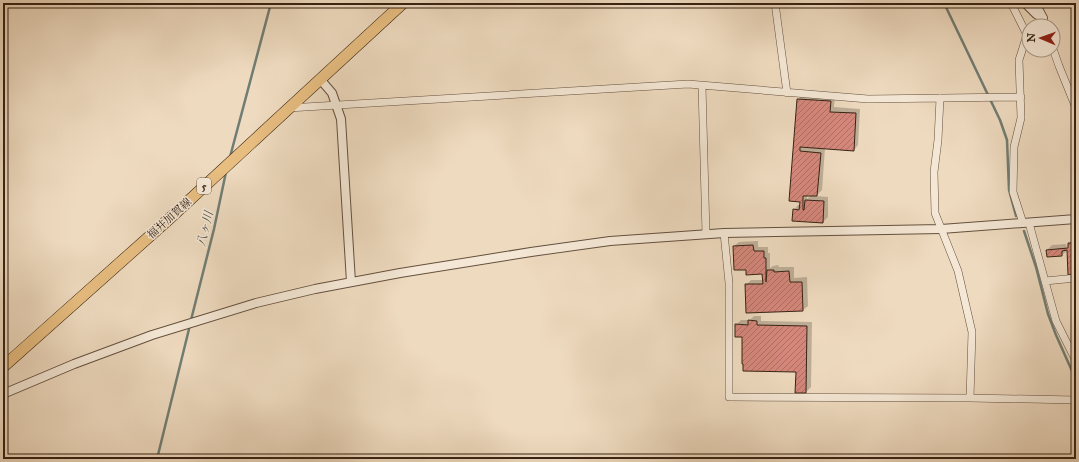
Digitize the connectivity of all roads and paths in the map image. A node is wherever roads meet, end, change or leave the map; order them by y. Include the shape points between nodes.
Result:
1 (403, 3) edge
2 (776, 3) edge
3 (1011, 3) edge
4 (1025, 3) edge
5 (1035, 3) edge
6 (1040, 18) edge
7 (1043, 18) edge
8 (1056, 58) edge
9 (320, 79) junction
10 (702, 86) junction
11 (787, 93) junction
12 (1021, 97) junction
13 (940, 98) junction
14 (338, 106) junction
15 (288, 108) junction
16 (1076, 108) edge
17 (1076, 219) edge
18 (1026, 223) junction
19 (941, 229) junction
20 (724, 232) junction
21 (706, 234) junction
22 (1076, 278) edge
23 (1045, 281) junction
24 (352, 282) junction
25 (1076, 361) edge
26 (3, 367) edge
27 (3, 394) edge
28 (970, 398) junction
29 (1076, 400) edge

1 - 9 main road, 福井加賀線 / 5
2 - 11 street
3 - 12 street via 1027,35 1020,60
4 - 6 street
5 - 7 street
8 - 16 street
9 - 14 street
9 - 15 main road, 福井加賀線 / 5
10 - 11 street
10 - 14 street via 680,85
10 - 21 street
11 - 13 street via 868,99
12 - 13 street
12 - 18 street via 1021,118 1014,147 1013,192
13 - 19 street via 934,172 935,213
14 - 15 street
14 - 24 street
15 - 26 main road, 福井加賀線 / 5 via 169,219
17 - 18 street
18 - 19 street
18 - 23 street
19 - 20 street
19 - 28 street via 958,271 972,332
20 - 21 street
20 - 28 street via 729,283 729,397
21 - 24 street via 567,246
22 - 23 street
23 - 25 street via 1056,321
24 - 27 street via 256,303 152,335
28 - 29 street

